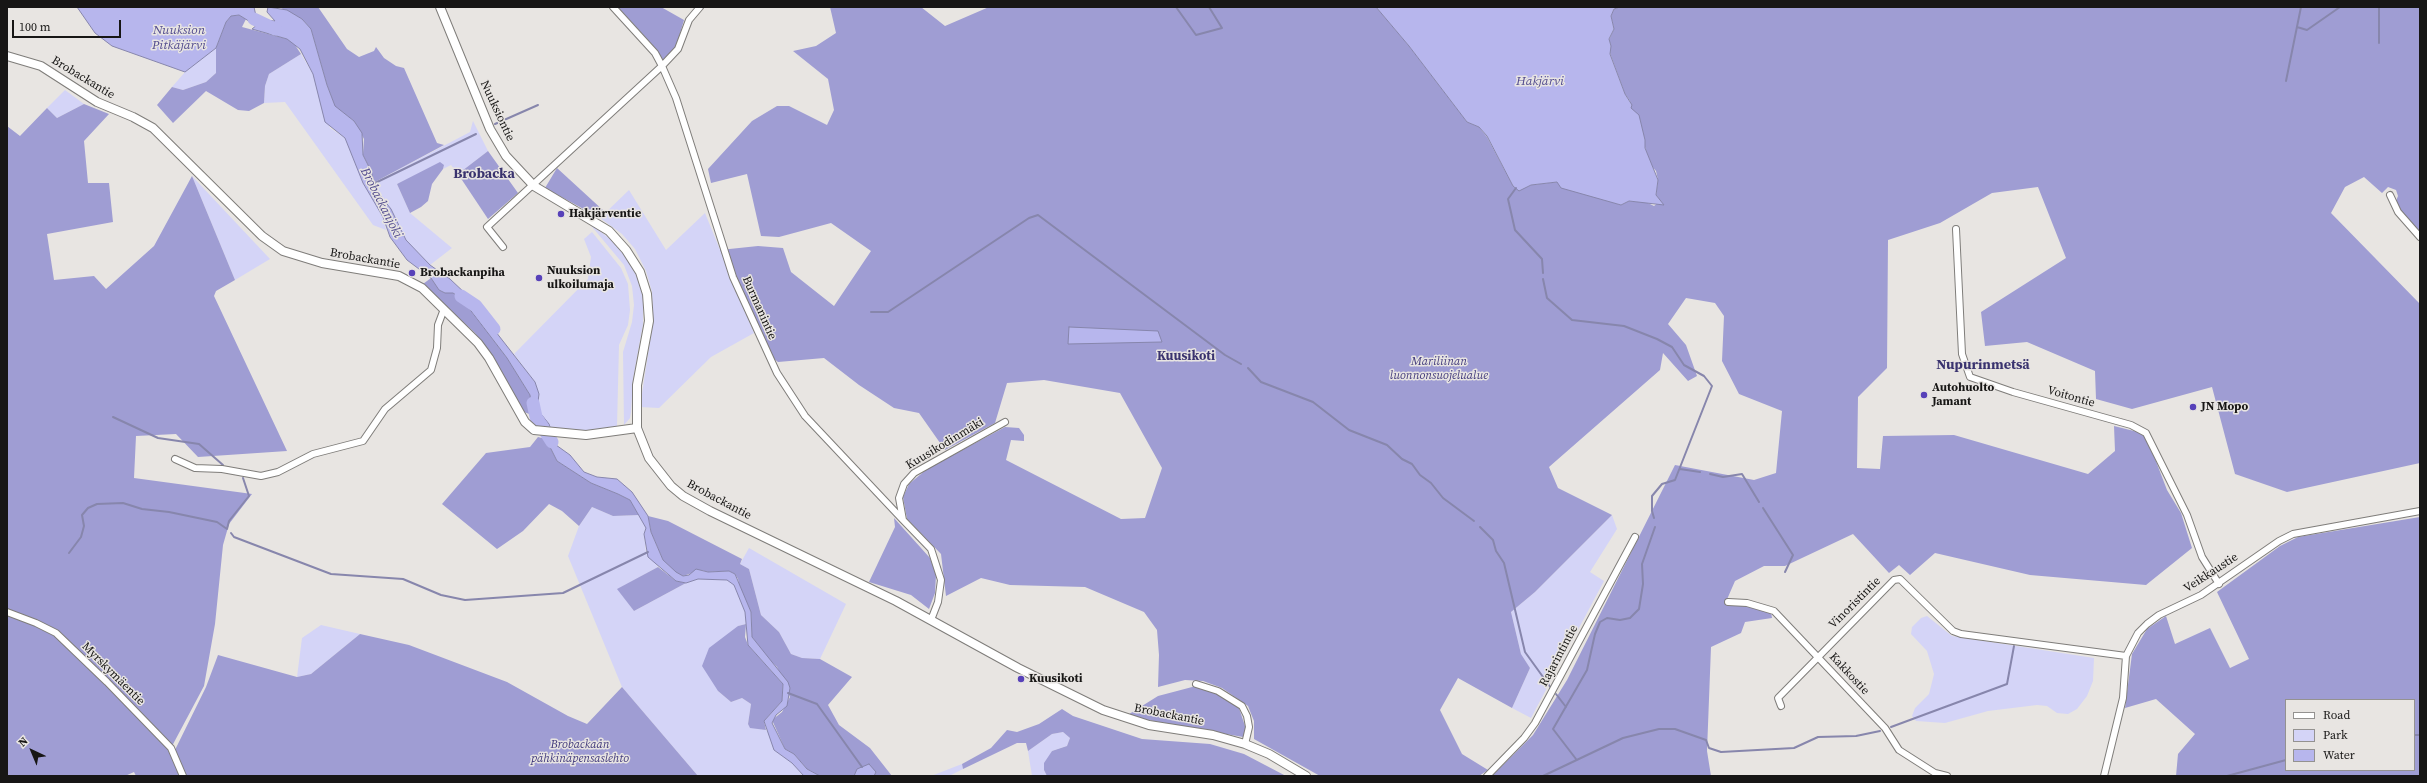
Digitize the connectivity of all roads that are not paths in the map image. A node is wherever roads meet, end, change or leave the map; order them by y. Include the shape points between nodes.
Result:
1 (440, 7) edge
2 (613, 7) edge
3 (700, 7) edge
4 (7, 56) edge
5 (662, 66) junction
6 (534, 186) junction
7 (2390, 195) dead end
8 (1956, 229) dead end
9 (2420, 237) edge
10 (503, 247) dead end
11 (444, 309) junction
12 (1005, 422) dead end
13 (637, 428) junction
14 (175, 459) dead end
15 (2420, 511) edge
16 (903, 520) junction
17 (1635, 537) dead end
18 (2219, 584) junction
19 (1728, 602) dead end
20 (7, 612) edge
21 (931, 620) junction
22 (2126, 656) junction
23 (1818, 657) junction
24 (1196, 684) dead end
25 (1781, 706) dead end
26 (1246, 744) junction
27 (184, 776) edge
28 (1306, 776) edge
29 (1487, 776) edge
30 (1947, 776) edge
31 (2104, 776) edge

1 - 6 street, Nuuksiontie via 490,129 506,156
2 - 5 street, Burmanintie via 655,53
3 - 5 street via 689,20 678,49
4 - 11 street, Brobackantie via 41,66 97,102 153,128 257,231 283,251 322,263 399,276 422,288
5 - 6 street
5 - 16 street, Burmanintie via 676,98 733,277 777,373 805,416
6 - 10 street via 487,227
6 - 13 street, Nuuksiontie via 609,232 626,250 641,276 647,294 648,321 637,385
7 - 9 street via 2398,212
8 - 18 street, Voitontie via 1962,354 1970,377 2013,392 2131,425 2146,433 2187,515 2202,557
11 - 13 street, Brobackantie via 490,358 525,422 534,430 586,435
11 - 14 street via 438,325 437,348 430,370 385,409 363,441 313,454 278,472 261,476 222,469 195,468
12 - 16 street, Kuusikodinmäki via 914,473 904,484 899,498
13 - 21 street, Brobackantie via 655,468 683,496
15 - 18 street, Veikkaustie via 2293,534 2279,541
16 - 21 street via 931,549 938,564 941,580
17 - 29 street, Rajarintintie via 1536,723
18 - 22 street, Veikkaustie via 2147,624 2138,633
19 - 23 street, Kakkostie via 1747,603 1774,611
20 - 27 street, Myrskymäentie via 56,633 171,748
21 - 26 street, Brobackantie via 1018,668 1126,719 1213,735
22 - 23 street, Vinoristintie via 1961,634 1953,630 1900,579 1894,580
22 - 31 street, Veikkaustie via 2123,698
23 - 25 street, Vinoristintie via 1778,698
23 - 30 street, Kakkostie via 1885,728 1899,750 1935,773
24 - 26 street via 1218,691 1242,706 1249,727
26 - 28 street, Brobackantie

